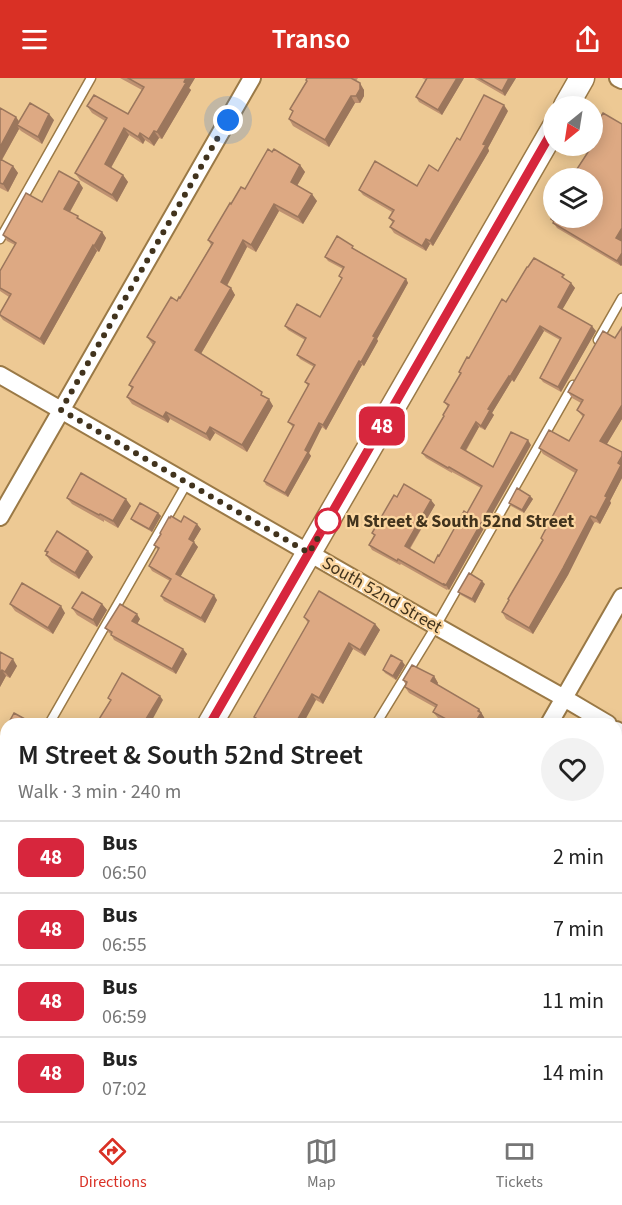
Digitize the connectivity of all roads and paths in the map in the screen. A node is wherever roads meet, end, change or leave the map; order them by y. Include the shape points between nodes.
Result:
1 (91, 78) edge
2 (252, 78) edge
3 (582, 78) edge
4 (618, 78) edge
5 (622, 80) edge
6 (572, 96) edge
7 (543, 147) edge
8 (0, 239) edge
9 (622, 298) edge
10 (593, 350) edge
11 (0, 375) edge
12 (575, 380) edge
13 (61, 410) junction
14 (187, 483) junction
15 (0, 517) edge
16 (309, 553) junction
17 (622, 597) edge
18 (435, 626) junction
19 (564, 698) junction
20 (52, 718) edge
21 (213, 718) edge
22 (380, 718) edge
23 (552, 718) edge
24 (598, 718) edge

1 - 8 lane
2 - 13 street
3 - 6 street
4 - 5 street
7 - 16 street
9 - 10 lane
11 - 13 street, South 52nd Street
12 - 18 lane
13 - 14 street, South 52nd Street
13 - 15 street
14 - 16 street, South 52nd Street
14 - 20 lane
16 - 18 street, South 52nd Street
16 - 21 street
17 - 19 street
18 - 19 street, South 52nd Street
18 - 22 lane
19 - 23 street
19 - 24 street, South 52nd Street

